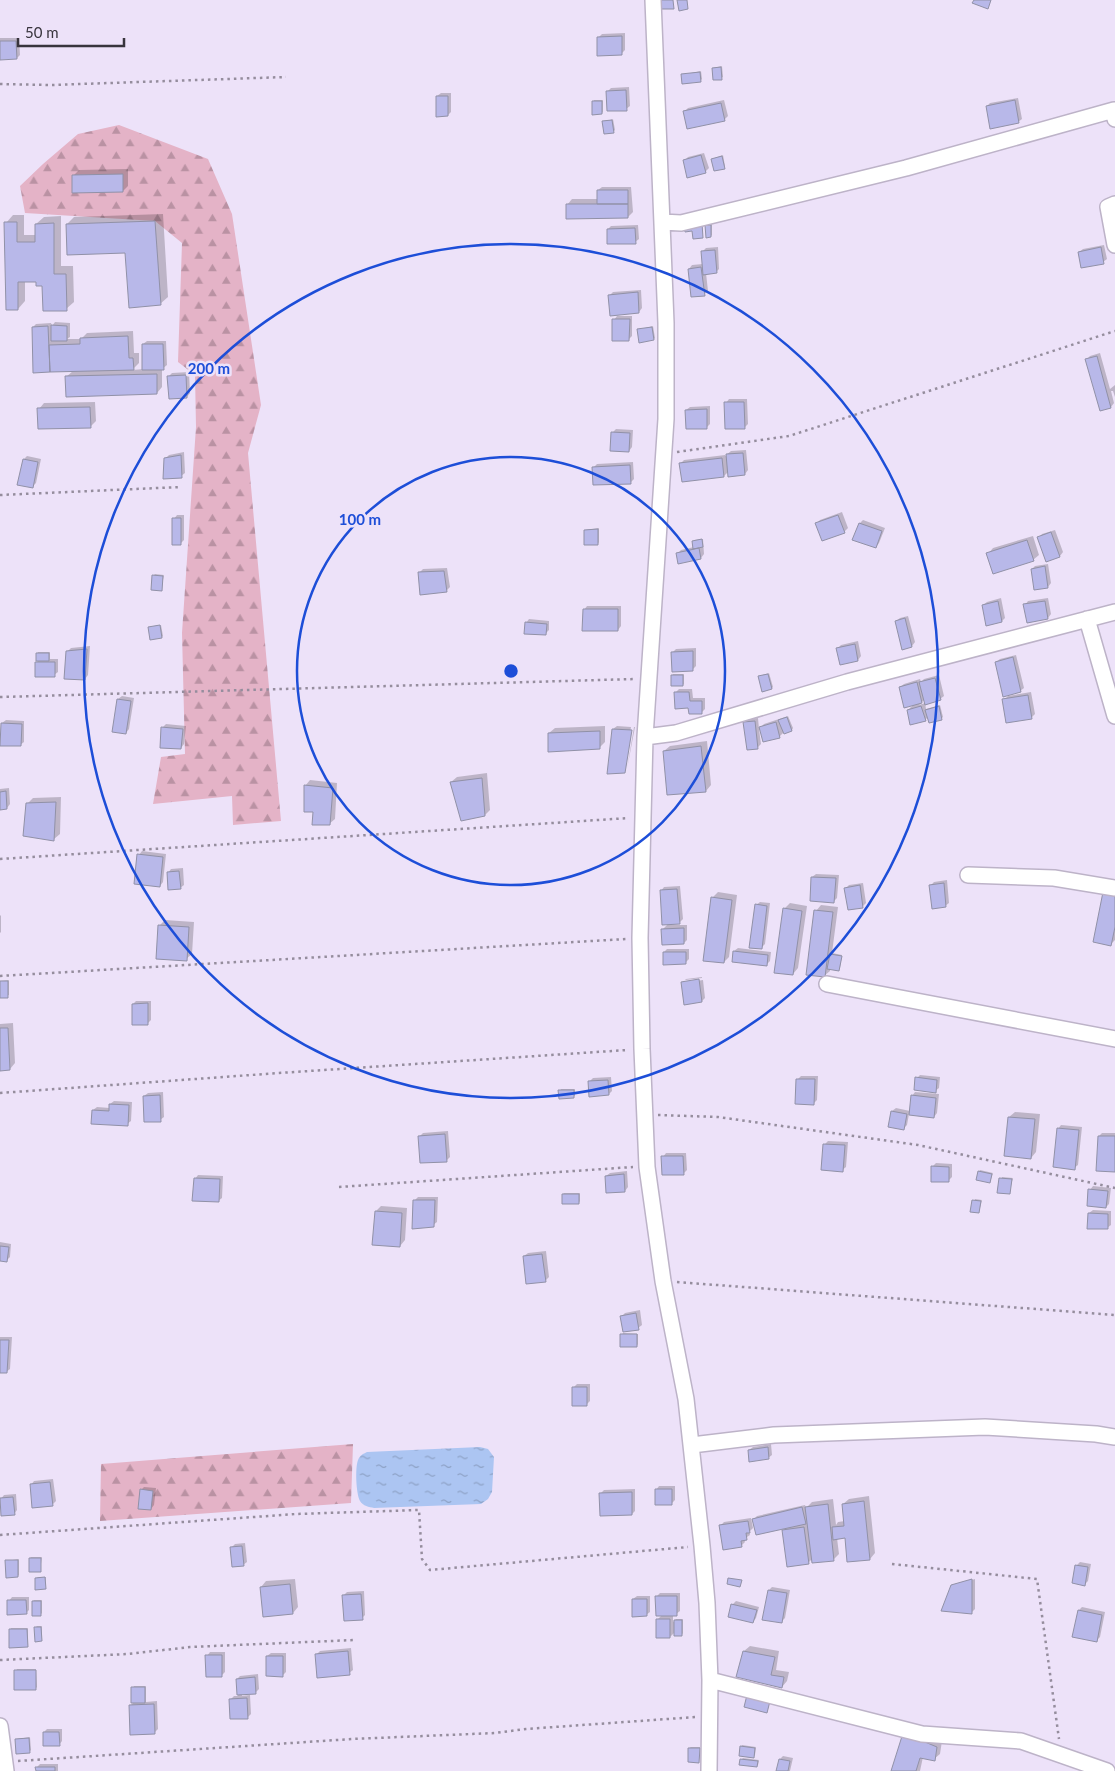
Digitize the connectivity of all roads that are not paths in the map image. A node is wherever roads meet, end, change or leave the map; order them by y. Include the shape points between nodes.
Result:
1 (653, 0) edge
2 (1115, 113) edge
3 (1115, 204) edge
4 (662, 222) junction
5 (1115, 245) edge
6 (1115, 612) edge
7 (1087, 619) junction
8 (1115, 716) edge
9 (645, 737) junction
10 (968, 875) dead end
11 (1115, 888) edge
12 (827, 984) dead end
13 (1115, 1039) edge
14 (1115, 1437) edge
15 (692, 1445) junction
16 (710, 1680) junction
17 (0, 1726) edge
18 (6, 1766) edge
19 (709, 1771) edge
20 (1106, 1771) edge

1 - 4 street
2 - 4 street via 897,171 681,222
3 - 5 street via 1108,206
4 - 9 street via 666,419
6 - 7 street
7 - 8 street
7 - 9 street via 847,682 676,733
9 - 15 street via 640,938 647,1166 663,1281
10 - 11 street via 1054,878
12 - 13 street
14 - 15 street via 985,1427 774,1435
15 - 16 street via 707,1603
16 - 19 street
16 - 20 street via 922,1734 1021,1741
17 - 18 street

